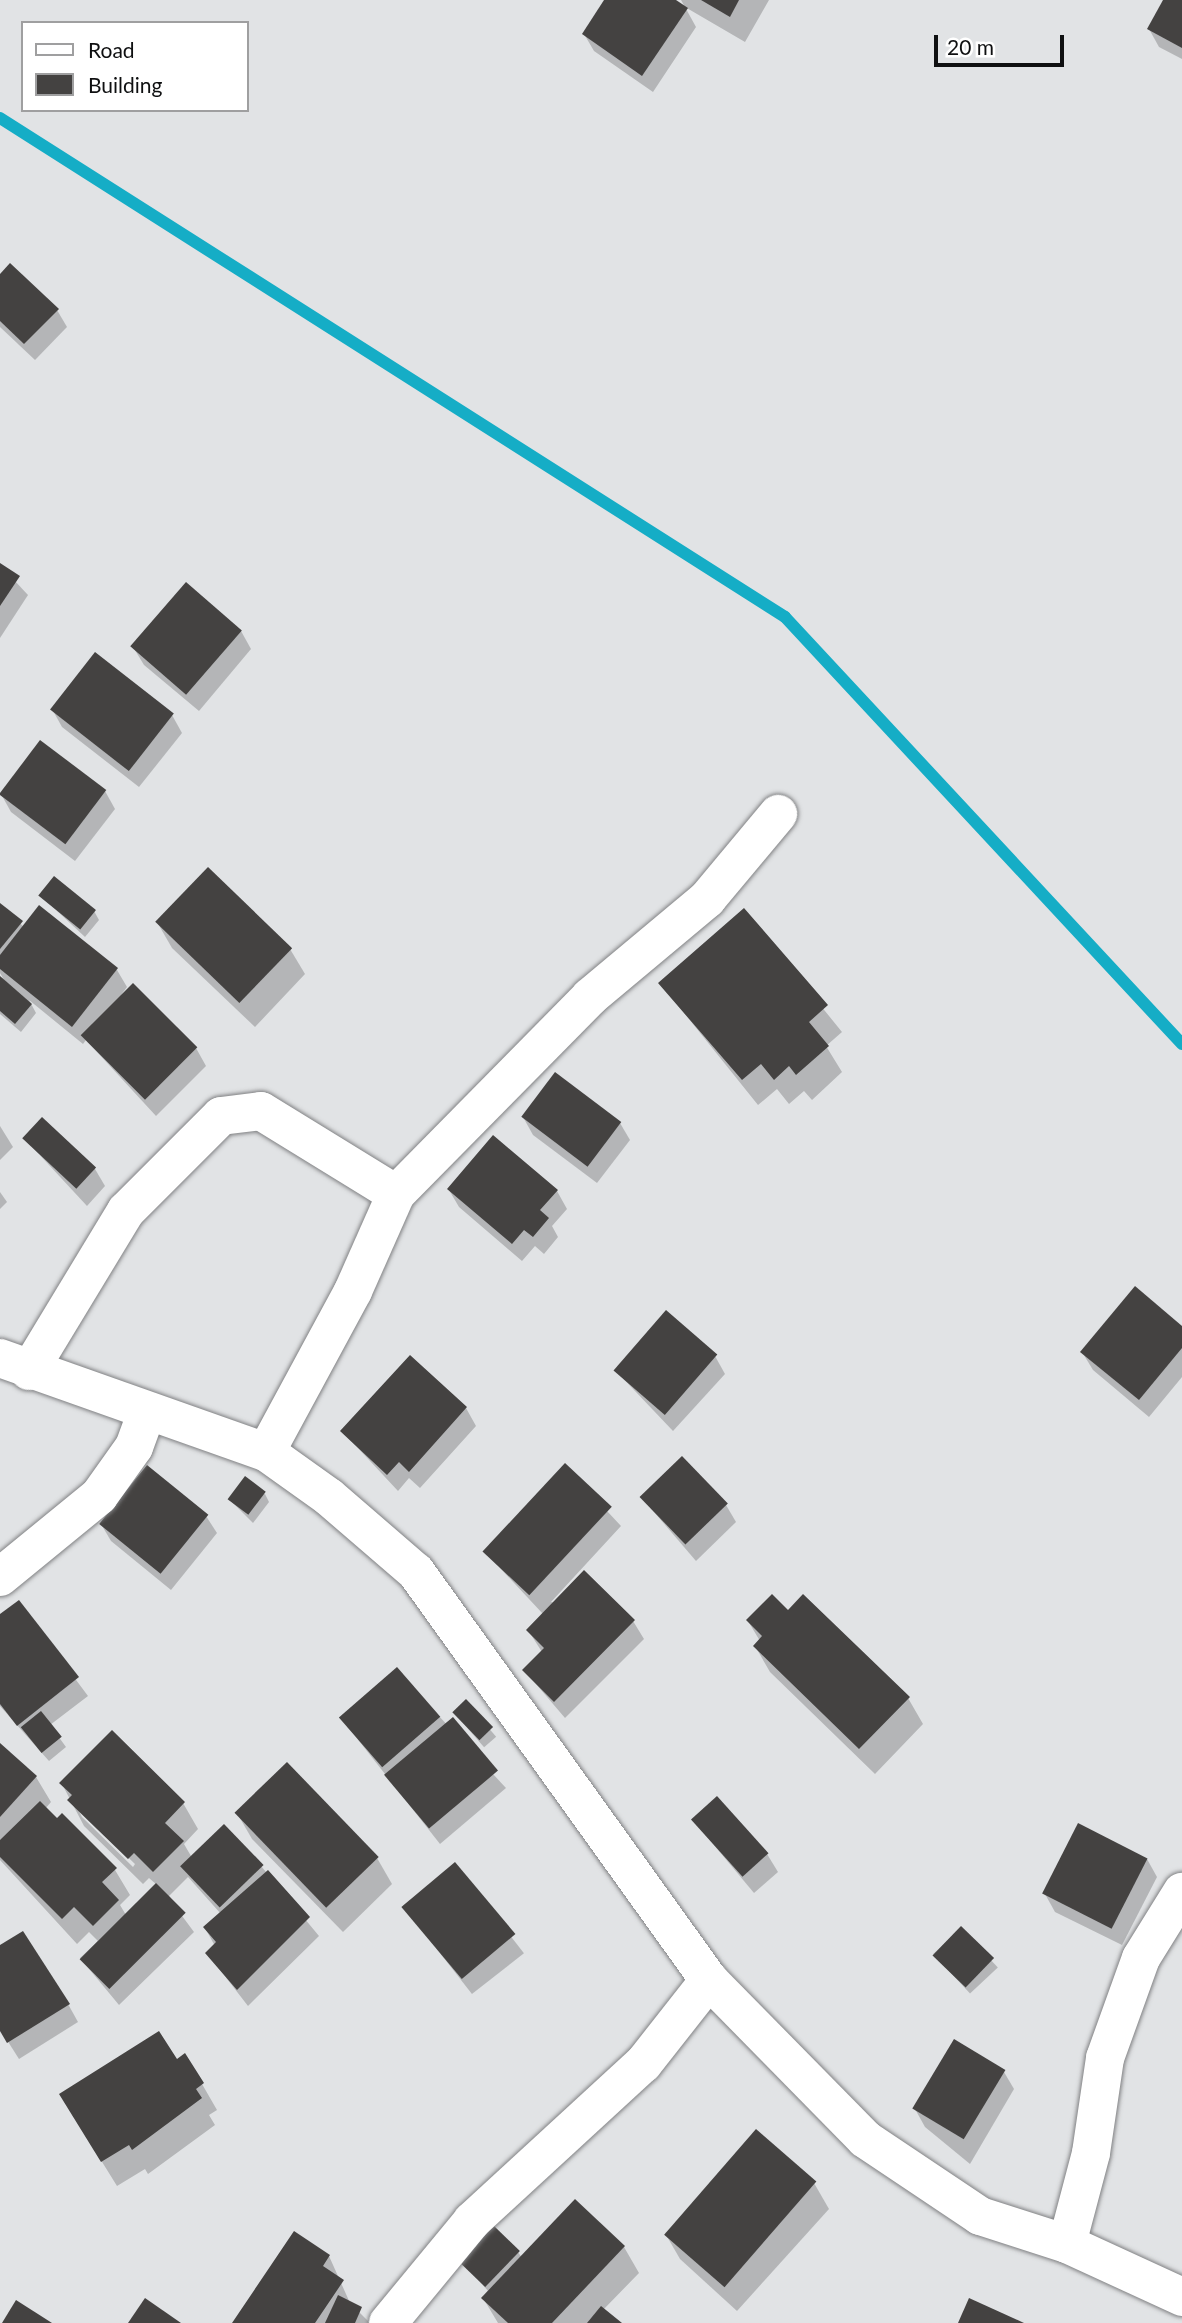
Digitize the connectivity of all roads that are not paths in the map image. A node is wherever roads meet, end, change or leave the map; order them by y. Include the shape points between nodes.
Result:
1 (778, 814) dead end
2 (396, 1194) junction
3 (14, 1364) edge
4 (147, 1412) junction
5 (266, 1452) junction
6 (0, 1577) edge
7 (1182, 1892) edge
8 (709, 1980) junction
9 (1067, 2244) junction
10 (1182, 2297) edge
11 (388, 2323) edge

1 - 2 street via 707,899 590,997
2 - 3 street via 261,1111 221,1116 126,1212
2 - 5 street via 353,1291
3 - 4 street
4 - 5 street
4 - 6 street via 134,1447 99,1496
5 - 8 street via 416,1572
7 - 9 street via 1141,1958 1105,2058 1091,2153
8 - 9 street via 866,2139 980,2216
8 - 11 street via 643,2064 472,2221
9 - 10 street

